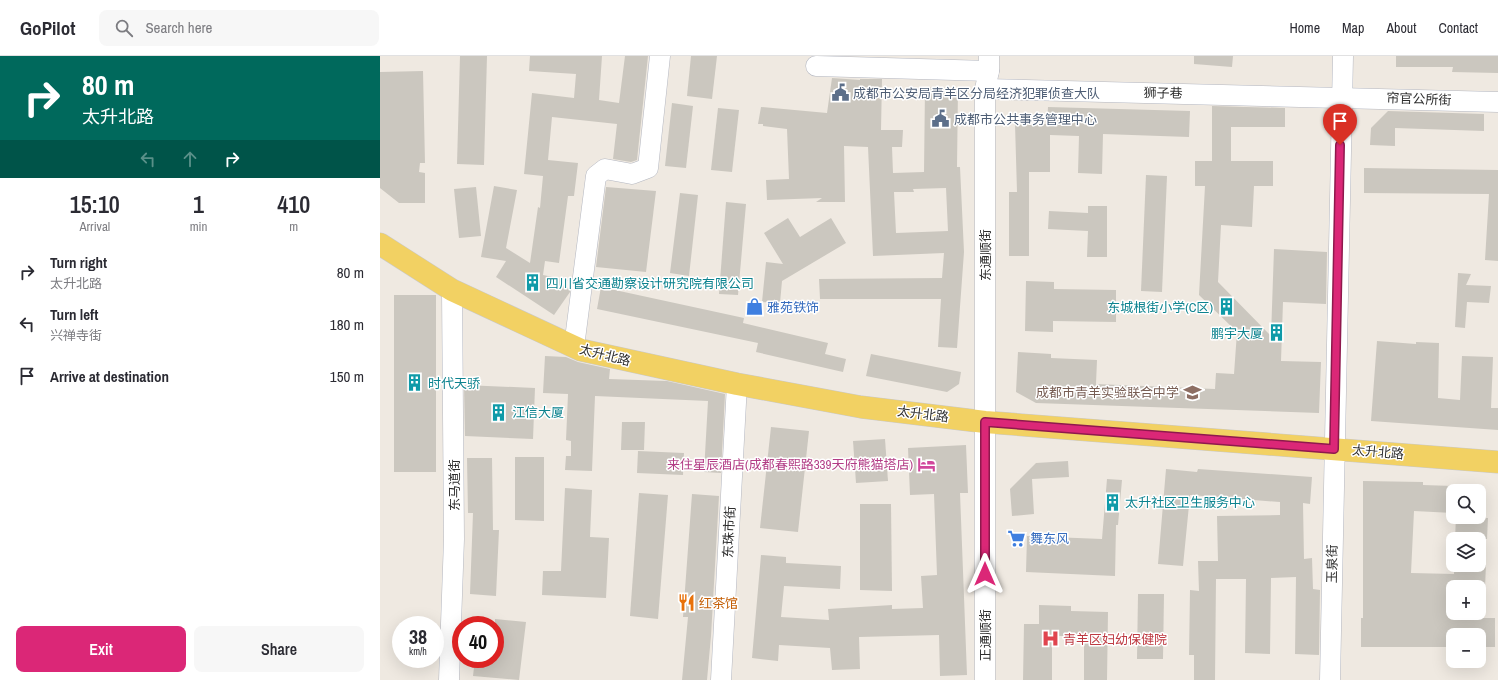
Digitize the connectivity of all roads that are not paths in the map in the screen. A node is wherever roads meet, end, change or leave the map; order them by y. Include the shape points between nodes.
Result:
1 (660, 56) edge
2 (1343, 56) edge
3 (816, 66) dead end
4 (988, 72) edge
5 (1341, 97) junction
6 (1498, 102) edge
7 (380, 244) edge
8 (452, 290) junction
9 (574, 347) junction
10 (736, 384) junction
11 (985, 422) junction
12 (1334, 449) junction
13 (1498, 462) edge
14 (450, 680) edge
15 (721, 680) edge
16 (985, 680) edge
17 (1330, 680) edge

1 - 9 street via 648,168 632,174 605,169 596,176
2 - 5 street, 玉泉街
3 - 4 street, 狮子巷
4 - 5 street, 狮子巷
4 - 11 street, 东通顺街
5 - 6 street, 帘官公所街
5 - 12 street, 玉泉街
7 - 8 main road, 太升北路
8 - 9 main road, 太升北路
8 - 14 street, 东马道街 via 454,538
9 - 10 main road, 太升北路
10 - 11 main road, 太升北路 via 861,407
10 - 15 street, 东珠市街
11 - 12 main road, 太升北路
11 - 16 street, 正通顺街
12 - 13 main road, 太升北路
12 - 17 street, 玉泉街

